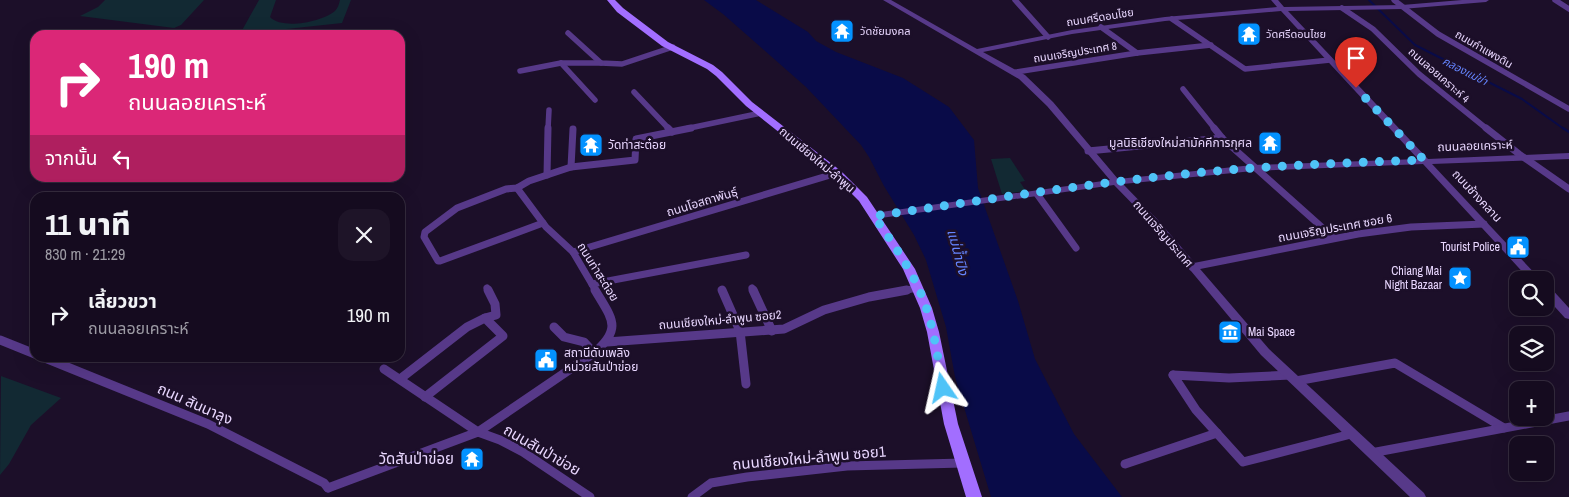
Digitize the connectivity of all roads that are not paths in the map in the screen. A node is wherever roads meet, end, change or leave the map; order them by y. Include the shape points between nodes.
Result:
1 (611, 0) edge
2 (886, 0) edge
3 (1015, 0) edge
4 (1274, 0) edge
5 (1394, 0) edge
6 (1486, 0) edge
7 (1555, 0) edge
8 (1402, 7) junction
9 (1342, 8) junction
10 (1569, 9) edge
11 (1283, 10) junction
12 (1172, 19) junction
13 (1101, 27) junction
14 (568, 33) dead end
15 (1048, 36) junction
16 (1210, 45) junction
17 (673, 47) junction
18 (990, 48) junction
19 (976, 51) junction
20 (1137, 53) junction
21 (1330, 60) junction
22 (996, 62) junction
23 (561, 63) junction
24 (601, 63) junction
25 (520, 71) dead end
26 (1016, 72) junction
27 (1183, 89) dead end
28 (634, 92) dead end
29 (595, 100) dead end
30 (1569, 109) edge
31 (549, 110) dead end
32 (761, 113) junction
33 (573, 129) dead end
34 (672, 132) junction
35 (1222, 138) junction
36 (1088, 151) junction
37 (1569, 156) edge
38 (1524, 157) junction
39 (1424, 160) junction
40 (571, 167) junction
41 (1254, 168) junction
42 (837, 173) junction
43 (547, 175) junction
44 (1116, 182) junction
45 (516, 188) junction
46 (1569, 189) edge
47 (1037, 194) junction
48 (879, 215) junction
49 (543, 223) junction
50 (1484, 224) junction
51 (1334, 238) junction
52 (1076, 248) dead end
53 (573, 252) junction
54 (746, 255) dead end
55 (1192, 267) junction
56 (1528, 271) edge
57 (592, 284) junction
58 (487, 288) dead end
59 (752, 288) dead end
60 (918, 288) junction
61 (722, 290) dead end
62 (1554, 298) edge
63 (1567, 310) edge
64 (485, 318) junction
65 (554, 327) dead end
66 (740, 331) junction
67 (772, 331) junction
68 (0, 340) edge
69 (607, 342) junction
70 (30, 352) edge
71 (594, 354) junction
72 (56, 362) edge
73 (384, 368) dead end
74 (1293, 378) junction
75 (400, 379) junction
76 (746, 384) dead end
77 (425, 397) junction
78 (1569, 416) edge
79 (1504, 428) junction
80 (478, 432) junction
81 (1217, 433) junction
82 (1352, 434) junction
83 (1371, 452) junction
84 (963, 463) junction
85 (1125, 464) dead end
86 (327, 492) edge
87 (590, 497) edge
88 (692, 497) edge
89 (974, 497) edge
90 (1419, 497) edge

1 - 17 main road, ถนนเชียงใหม่-ลำพูน via 620,10
2 - 19 street, ถนนเจริญประเทศ
3 - 15 street
4 - 11 street, ถนนช้างคลาน
5 - 8 street, ถนนกำแพงดิน
6 - 8 street, ถนนศรีดอนไชย
7 - 10 street
8 - 9 street, ถนนศรีดอนไชย
8 - 30 street, ถนนกำแพงดิน via 1459,46
9 - 11 street, ถนนศรีดอนไชย
9 - 38 street, ถนนลอยเคราะห์ 4 via 1373,29 1419,74
11 - 12 street, ถนนศรีดอนไชย
11 - 21 street, ถนนช้างคลาน
12 - 13 street, ถนนศรีดอนไชย
12 - 16 street
13 - 15 street, ถนนศรีดอนไชย
13 - 20 street, ถนนเจริญประเทศ 8
14 - 24 street
15 - 18 street, ถนนศรีดอนไชย
16 - 20 street, ถนนเจริญประเทศ 8
16 - 21 street via 1245,69
17 - 24 street via 622,64
17 - 32 main road, ถนนเชียงใหม่-ลำพูน via 710,67
18 - 19 street, ถนนศรีดอนไชย
18 - 22 street
19 - 22 street, ถนนเจริญประเทศ
20 - 26 street, ถนนเจริญประเทศ 8
21 - 39 street, ถนนช้างคลาน
22 - 26 street, ถนนเจริญประเทศ
23 - 24 street
23 - 25 street
23 - 29 street
26 - 36 street, ถนนเจริญประเทศ via 1045,99
27 - 35 street
28 - 34 street
31 - 43 street
32 - 34 street
32 - 42 main road, ถนนเชียงใหม่-ลำพูน
33 - 40 street
34 - 40 street via 636,139 635,160
35 - 36 street
35 - 41 street
36 - 44 street, ถนนเจริญประเทศ
37 - 38 street, ถนนลอยเคราะห์
38 - 39 street, ถนนลอยเคราะห์
38 - 46 street, ถนนลอยเคราะห์ 4
39 - 41 street, ถนนลอยเคราะห์
39 - 50 street, ถนนช้างคลาน
40 - 43 street
41 - 44 street, ถนนลอยเคราะห์
41 - 51 street
42 - 48 main road, ถนนเชียงใหม่-ลำพูน
42 - 53 street, ถนนโอสถาพันธุ์
43 - 45 street
44 - 47 street, ถนนลอยเคราะห์
44 - 55 street, ถนนเจริญประเทศ
45 - 49 street, ถนนท่าสะต๋อย
45 - 49 street via 458,208 425,232 424,237 438,260 449,259
47 - 48 street, ถนนลอยเคราะห์
47 - 52 street
48 - 60 main road, ถนนเชียงใหม่-ลำพูน
49 - 53 street, ถนนท่าสะต๋อย
50 - 51 street, ถนนเจริญประเทศ ซอย 6 via 1411,227
50 - 56 street, ถนนช้างคลาน
51 - 55 street, ถนนเจริญประเทศ ซอย 6
53 - 57 street, ถนนท่าสะต๋อย
54 - 57 street
55 - 74 street, ถนนเจริญประเทศ via 1265,352
57 - 69 street, ถนนท่าสะต๋อย via 613,320
58 - 64 street via 495,304 496,315
59 - 67 street
60 - 67 street, ถนนเชียงใหม่-ลำพูน ซอย2 via 824,310 784,329
60 - 84 main road, ถนนเชียงใหม่-ลำพูน via 933,332 951,424
61 - 66 street
62 - 63 street
64 - 75 street via 467,327
64 - 77 street via 504,336
65 - 71 street via 564,337 584,342
66 - 67 street, ถนนเชียงใหม่-ลำพูน ซอย2
66 - 69 street, ถนนเชียงใหม่-ลำพูน ซอย2
66 - 76 street
68 - 70 street
69 - 71 street
71 - 80 street
72 - 86 street, ถนน สันนาลุง via 208,424 324,483
73 - 75 street, ถนนสันป่าข่อย
74 - 79 street via 1395,363
74 - 81 street via 1173,375 1180,389
74 - 82 street, ถนนเจริญประเทศ
75 - 77 street, ถนนสันป่าข่อย
77 - 80 street, ถนนสันป่าข่อย
78 - 79 street
79 - 83 street
80 - 86 street
80 - 87 street, ถนนสันป่าข่อย via 523,452
81 - 82 street via 1243,462
81 - 85 street
82 - 83 street, ถนนเจริญประเทศ
83 - 90 street, ถนนเจริญประเทศ
84 - 88 street, ถนนเชียงใหม่-ลำพูน ซอย1 via 847,466 747,477 711,483
84 - 89 main road, ถนนเชียงใหม่-ลำพูน

